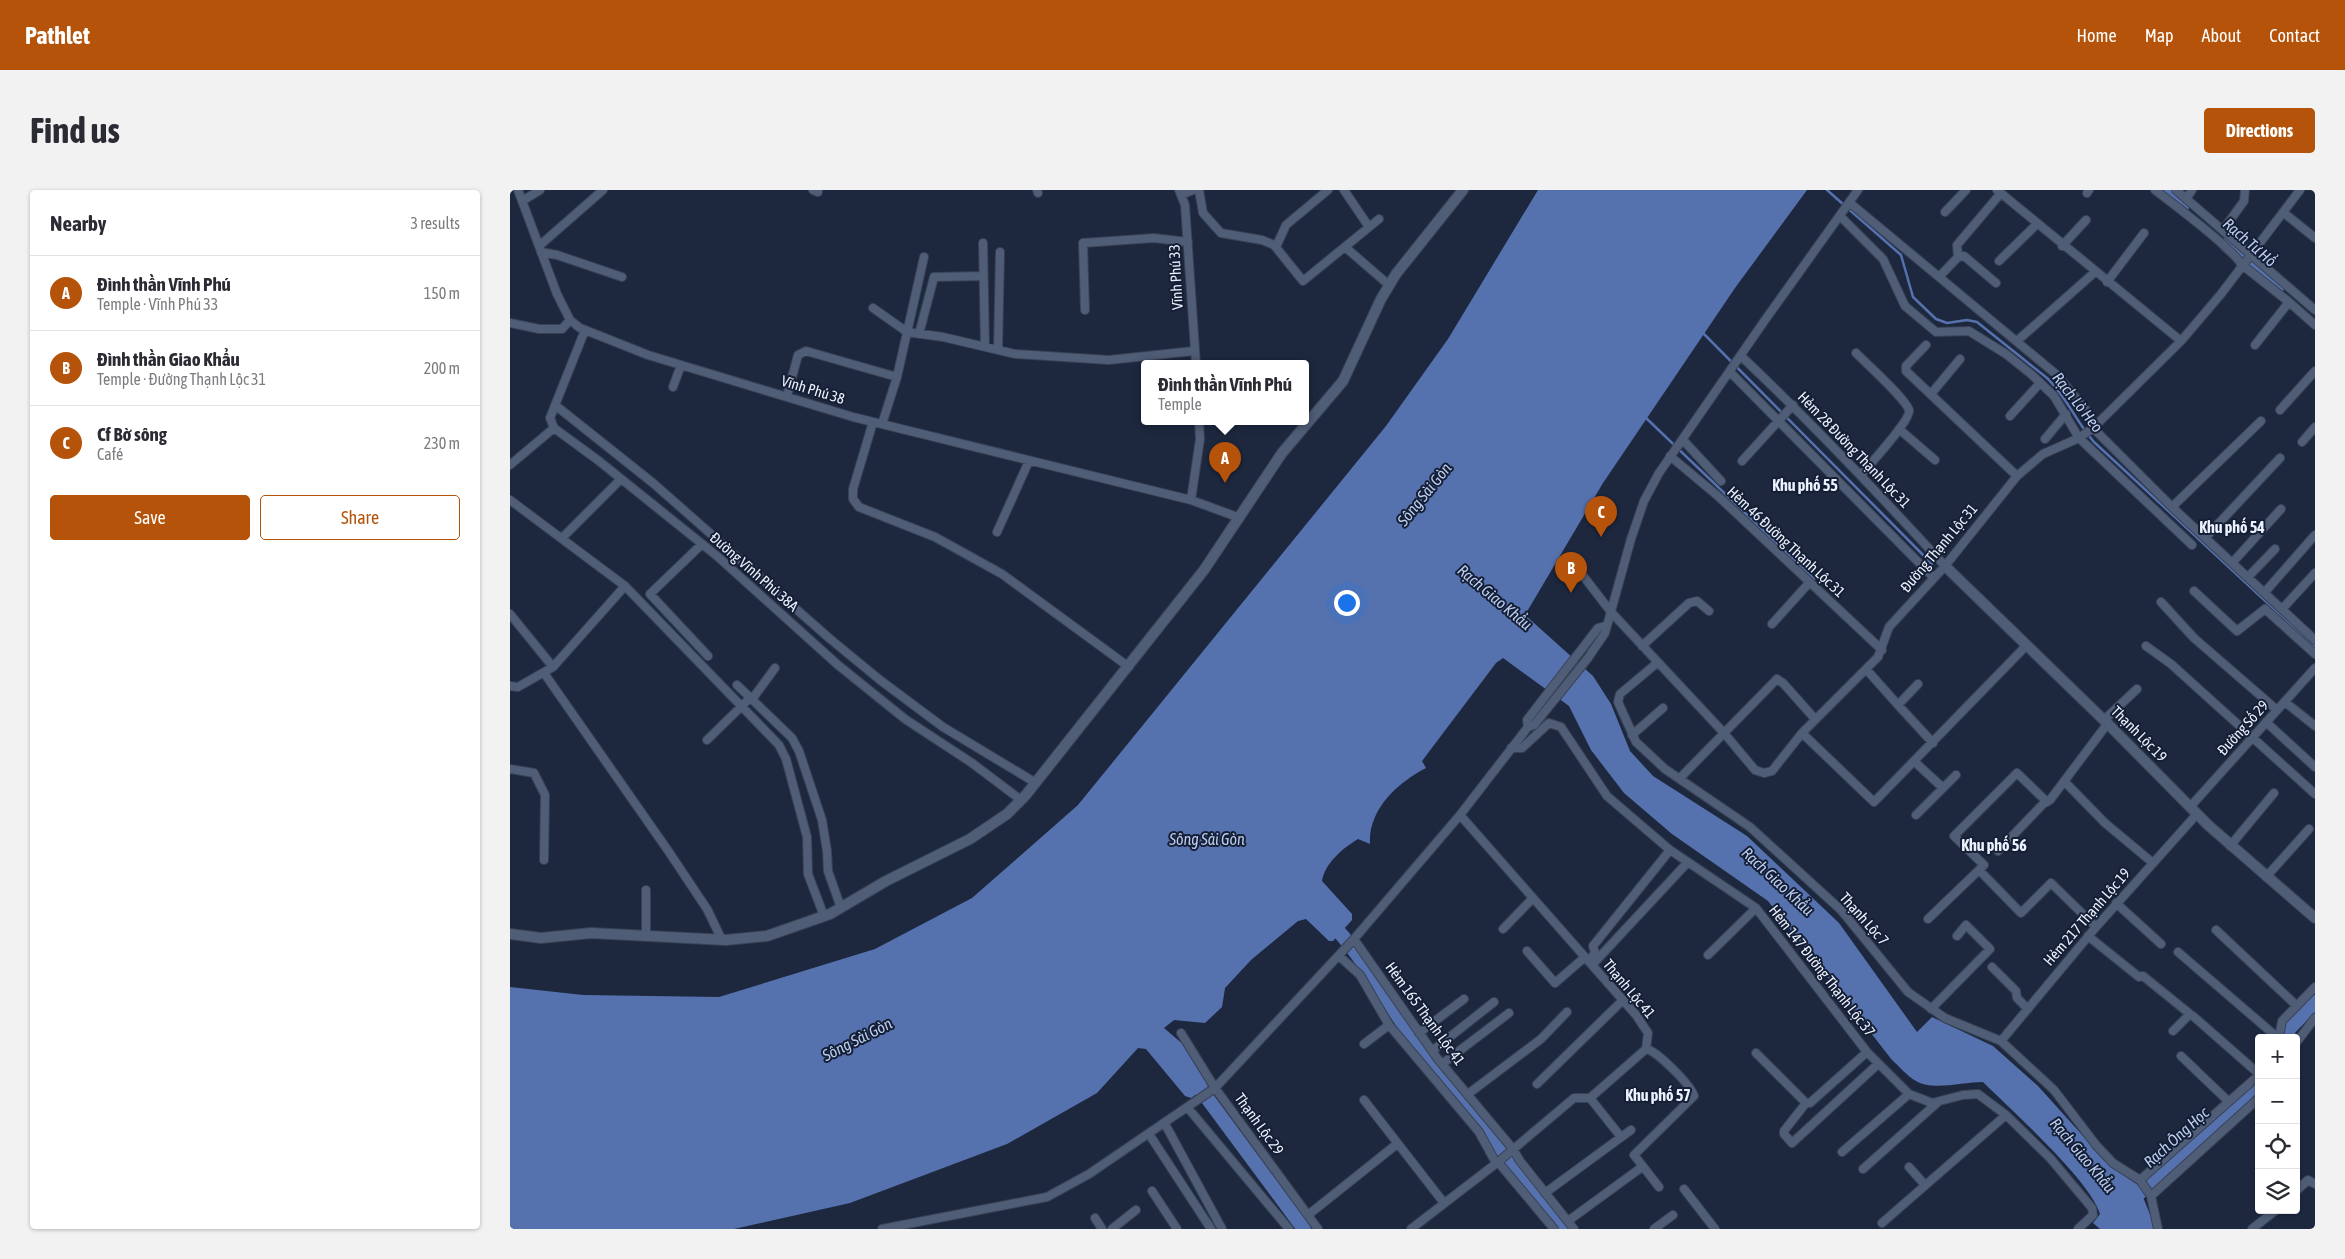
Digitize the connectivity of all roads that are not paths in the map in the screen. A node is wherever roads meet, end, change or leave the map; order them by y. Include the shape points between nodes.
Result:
1 (518, 190) edge
2 (540, 190) edge
3 (603, 190) edge
4 (1199, 190) edge
5 (1328, 190) edge
6 (1344, 190) edge
7 (1463, 190) edge
8 (1858, 190) edge
9 (1966, 190) edge
10 (2155, 190) edge
11 (2176, 190) edge
12 (2192, 190) edge
13 (2245, 190) edge
14 (2300, 190) edge
15 (1999, 191) edge
16 (1185, 192) edge
17 (2186, 199) junction
18 (522, 201) junction
19 (1850, 203) junction
20 (1946, 212) dead end
21 (2284, 213) junction
22 (1842, 214) junction
23 (1379, 219) dead end
24 (2086, 220) dead end
25 (2036, 224) junction
26 (1369, 227) junction
27 (2223, 230) junction
28 (2144, 233) dead end
29 (2315, 238) edge
30 (1188, 242) junction
31 (983, 243) dead end
32 (1276, 246) junction
33 (2062, 246) junction
34 (1345, 247) junction
35 (540, 249) junction
36 (1000, 252) dead end
37 (2249, 254) junction
38 (924, 257) dead end
39 (1958, 257) junction
40 (1999, 261) dead end
41 (2242, 263) junction
42 (2095, 272) junction
43 (983, 276) junction
44 (1938, 276) junction
45 (622, 277) dead end
46 (2107, 282) junction
47 (1996, 283) dead end
48 (1389, 286) junction
49 (2289, 302) junction
50 (872, 308) dead end
51 (1085, 310) dead end
52 (2315, 310) edge
53 (570, 320) junction
54 (510, 323) edge
55 (2315, 324) edge
56 (585, 330) junction
57 (907, 332) junction
58 (919, 334) junction
59 (2181, 341) junction
60 (2017, 342) junction
61 (1926, 345) dead end
62 (2255, 345) dead end
63 (984, 347) junction
64 (998, 350) junction
65 (1194, 351) junction
66 (1856, 354) dead end
67 (1739, 358) junction
68 (1960, 359) dead end
69 (1195, 360) edge
70 (681, 365) junction
71 (1731, 370) junction
72 (2315, 371) edge
73 (896, 377) junction
74 (2040, 383) junction
75 (673, 387) dead end
76 (1930, 394) junction
77 (787, 396) junction
78 (555, 405) junction
79 (1791, 408) junction
80 (2280, 410) dead end
81 (2066, 414) junction
82 (2010, 416) dead end
83 (1780, 420) junction
84 (1309, 421) edge
85 (2261, 421) dead end
86 (873, 422) junction
87 (882, 424) junction
88 (1199, 425) edge
89 (1306, 425) edge
90 (2315, 427) edge
91 (554, 428) junction
92 (1899, 428) junction
93 (2092, 429) junction
94 (2080, 437) junction
95 (2045, 439) dead end
96 (1681, 442) junction
97 (2302, 442) dead end
98 (1672, 454) junction
99 (2280, 458) dead end
100 (1935, 460) dead end
101 (1029, 461) junction
102 (1742, 461) dead end
103 (510, 465) edge
104 (1861, 475) junction
105 (2017, 476) junction
106 (621, 479) junction
107 (1721, 481) dead end
108 (510, 500) edge
109 (1191, 500) junction
110 (2172, 507) junction
111 (2281, 509) dead end
112 (1240, 518) junction
113 (997, 532) dead end
114 (2315, 536) edge
115 (2206, 537) junction
116 (562, 538) junction
117 (702, 544) junction
118 (2192, 545) dead end
119 (2275, 549) dead end
120 (2233, 562) junction
121 (1574, 564) dead end
122 (1945, 566) junction
123 (2315, 573) edge
124 (2248, 577) junction
125 (1934, 578) junction
126 (1809, 582) junction
127 (625, 586) junction
128 (2194, 591) dead end
129 (2265, 592) junction
130 (2161, 602) dead end
131 (2283, 608) junction
132 (1709, 610) dead end
133 (1611, 612) junction
134 (510, 614) edge
135 (1772, 624) dead end
136 (1605, 626) junction
137 (2315, 627) edge
138 (2312, 638) edge
139 (1642, 646) junction
140 (2026, 646) junction
141 (2146, 646) dead end
142 (1882, 650) junction
143 (2315, 654) edge
144 (708, 656) dead end
145 (1657, 663) junction
146 (553, 667) junction
147 (1129, 667) junction
148 (776, 668) dead end
149 (2315, 668) edge
150 (1866, 669) junction
151 (544, 673) junction
152 (1918, 684) dead end
153 (738, 685) dead end
154 (510, 686) edge
155 (2136, 689) dead end
156 (748, 701) junction
157 (2285, 702) junction
158 (1898, 705) junction
159 (1663, 708) dead end
160 (2277, 710) junction
161 (1816, 719) junction
162 (2106, 722) junction
163 (2266, 722) junction
164 (2315, 726) edge
165 (1528, 727) junction
166 (1802, 732) junction
167 (1724, 733) junction
168 (1632, 735) junction
169 (2252, 738) junction
170 (707, 740) dead end
171 (1933, 743) junction
172 (1511, 748) junction
173 (1914, 762) junction
174 (2315, 767) edge
175 (510, 769) edge
176 (1956, 774) dead end
177 (1680, 778) junction
178 (2064, 781) junction
179 (1036, 783) junction
180 (1942, 788) junction
181 (2274, 793) dead end
182 (2315, 794) edge
183 (1021, 800) junction
184 (2047, 802) junction
185 (2194, 810) junction
186 (1460, 815) junction
187 (1916, 815) dead end
188 (2309, 829) dead end
189 (2230, 846) junction
190 (1670, 850) junction
191 (1998, 851) dead end
192 (544, 860) dead end
193 (1688, 862) junction
194 (2153, 862) junction
195 (1979, 870) junction
196 (2266, 877) junction
197 (646, 890) dead end
198 (1533, 898) junction
199 (2116, 904) junction
200 (841, 908) junction
201 (1756, 908) junction
202 (824, 916) junction
203 (2315, 918) edge
204 (1928, 919) dead end
205 (2096, 926) junction
206 (1503, 929) dead end
207 (2216, 930) dead end
208 (510, 934) edge
209 (646, 936) junction
210 (1957, 936) dead end
211 (2088, 936) junction
212 (1354, 939) junction
213 (722, 940) junction
214 (2161, 944) dead end
215 (1527, 951) dead end
216 (2178, 952) dead end
217 (1340, 955) junction
218 (1708, 955) dead end
219 (1588, 961) junction
220 (1992, 967) dead end
221 (2315, 987) edge
222 (1464, 999) dead end
223 (1623, 1000) junction
224 (1494, 1002) dead end
225 (2297, 1006) junction
226 (2027, 1008) junction
227 (1931, 1009) junction
228 (1509, 1012) dead end
229 (1567, 1012) dead end
230 (2193, 1016) dead end
231 (2315, 1018) edge
232 (1389, 1025) junction
233 (2174, 1031) dead end
234 (1419, 1033) junction
235 (1181, 1034) dead end
236 (2273, 1034) edge
237 (2279, 1034) edge
238 (2300, 1038) edge
239 (2002, 1042) junction
240 (1364, 1044) dead end
241 (1646, 1048) junction
242 (1432, 1051) junction
243 (1867, 1052) junction
244 (1756, 1053) dead end
245 (2181, 1056) dead end
246 (1442, 1064) junction
247 (1878, 1064) junction
248 (2255, 1070) edge
249 (2255, 1077) edge
250 (1537, 1084) dead end
251 (1215, 1088) junction
252 (1468, 1094) junction
253 (1909, 1094) junction
254 (1590, 1098) junction
255 (1364, 1100) dead end
256 (2228, 1101) junction
257 (1938, 1102) junction
258 (2255, 1102) edge
259 (1806, 1104) junction
260 (1190, 1107) junction
261 (2006, 1115) junction
262 (1165, 1124) junction
263 (1631, 1130) dead end
264 (1149, 1134) junction
265 (1621, 1137) junction
266 (1397, 1144) junction
267 (1512, 1151) junction
268 (1842, 1152) dead end
269 (1497, 1163) junction
270 (1642, 1167) junction
271 (1909, 1167) dead end
272 (1863, 1169) dead end
273 (2140, 1180) junction
274 (2315, 1184) edge
275 (1925, 1185) junction
276 (1659, 1187) dead end
277 (2300, 1187) edge
278 (1684, 1189) dead end
279 (1152, 1191) dead end
280 (1545, 1193) junction
281 (2151, 1196) junction
282 (1444, 1203) junction
283 (1136, 1210) dead end
284 (1673, 1214) dead end
285 (2271, 1214) edge
286 (1308, 1216) junction
287 (1094, 1218) dead end
288 (1568, 1221) junction
289 (1882, 1223) dead end
290 (1207, 1228) edge
291 (882, 1229) edge
292 (1102, 1229) edge
293 (1112, 1229) edge
294 (1177, 1229) edge
295 (1222, 1229) edge
296 (1289, 1229) edge
297 (1318, 1229) edge
298 (1411, 1229) edge
299 (1554, 1229) edge
300 (1574, 1229) edge
301 (1654, 1229) edge
302 (1715, 1229) edge
303 (2078, 1229) edge
304 (2158, 1229) edge
305 (2252, 1229) edge

1 - 18 street, Vĩnh Phú 38
2 - 18 street
3 - 35 street
4 - 32 street via 1203,213 1221,233 1262,240
5 - 32 street via 1286,225
6 - 26 street
7 - 48 street
8 - 19 street
9 - 20 street
10 - 41 street
11 - 17 street
12 - 17 street
13 - 27 street via 2244,201
14 - 21 street, Đường Thạnh Lộc 31
15 - 25 street
15 - 39 street via 1957,246
16 - 30 street, Vĩnh Phú 33
17 - 27 street
18 - 35 street, Vĩnh Phú 38
19 - 22 street
19 - 44 street
21 - 29 street
21 - 37 street, Đường Thạnh Lộc 31
22 - 67 street
22 - 74 street via 1882,258 1905,306 1933,330 1946,333 1969,331 2006,354
23 - 26 street
24 - 33 street
25 - 33 street
25 - 40 street
26 - 34 street
27 - 37 street
28 - 46 street
30 - 51 street via 1154,238 1084,243
30 - 65 street, Vĩnh Phú 33
31 - 43 street
32 - 34 street via 1303,281
33 - 42 street
34 - 48 street
35 - 45 street
35 - 53 street, Vĩnh Phú 38
36 - 64 street
37 - 41 street, Đường Thạnh Lộc 31
37 - 52 street
38 - 57 street
39 - 44 street
39 - 47 street via 1964,256
41 - 49 street
41 - 59 street, Đường Thạnh Lộc 31 via 2221,294
42 - 46 street
42 - 60 street
43 - 58 street via 934,277
43 - 63 street
44 - 60 street
46 - 59 street
48 - 84 street via 1343,381
49 - 55 street
49 - 62 street
50 - 57 street
53 - 54 street via 562,329
53 - 56 street, Vĩnh Phú 38
56 - 70 street, Vĩnh Phú 38
56 - 78 street
57 - 58 street
57 - 73 street
58 - 63 street
59 - 93 street, Đường Thạnh Lộc 31
60 - 93 street via 2057,375 2090,415
61 - 76 street via 1906,366 1906,371
63 - 64 street
64 - 65 street via 1109,360
65 - 69 street, Vĩnh Phú 33
66 - 92 street via 1909,410 1909,416
67 - 71 street
67 - 79 street, Hẻm 28 Đường Thạnh Lộc 31
68 - 76 street
70 - 75 street
70 - 77 street, Vĩnh Phú 38
71 - 83 street
71 - 96 street
72 - 80 street
73 - 77 street via 806,351 798,355
73 - 87 street
74 - 81 street
74 - 82 street
76 - 105 street
77 - 86 street, Vĩnh Phú 38
78 - 91 street via 550,418
78 - 179 street via 653,483 880,680 943,727
79 - 83 street
79 - 104 street, Hẻm 28 Đường Thạnh Lộc 31
81 - 94 street
81 - 95 street
83 - 102 street
83 - 125 street
85 - 110 street
86 - 87 street, Vĩnh Phú 38
86 - 147 street via 853,488 853,499 859,507 934,537 1002,574
87 - 101 street, Vĩnh Phú 38
88 - 109 street
89 - 112 street via 1282,453
90 - 97 street
91 - 103 street
91 - 106 street, Đường Vĩnh Phú 38A
92 - 100 street
92 - 104 street
93 - 94 street, Đường Thạnh Lộc 31
93 - 110 street
94 - 105 street, Đường Thạnh Lộc 31 via 2043,454
94 - 118 street
96 - 98 street
96 - 107 street
98 - 126 street, Hẻm 46 Đường Thạnh Lộc 31
98 - 133 street via 1644,502
99 - 115 street
101 - 109 street, Vĩnh Phú 38
101 - 113 street
104 - 122 street, Hẻm 28 Đường Thạnh Lộc 31
105 - 122 street, Đường Thạnh Lộc 31
106 - 116 street
106 - 117 street, Đường Vĩnh Phú 38A
108 - 116 street
109 - 112 street, Vĩnh Phú 38
110 - 115 street
111 - 120 street
112 - 147 street
114 - 129 street
115 - 120 street
116 - 127 street
117 - 144 street via 650,594
117 - 183 street, Đường Vĩnh Phú 38A via 838,665 905,719
119 - 124 street
120 - 124 street
121 - 133 street, Đường Thạnh Lộc 31
122 - 125 street, Đường Thạnh Lộc 31
122 - 140 street, Thạnh Lộc 19
123 - 131 street
124 - 129 street
125 - 142 street, Đường Thạnh Lộc 31 via 1889,627
126 - 135 street
126 - 142 street, Hẻm 46 Đường Thạnh Lộc 31
127 - 146 street
127 - 156 street
128 - 143 street via 2237,631 2265,609
129 - 131 street
130 - 160 street via 2194,638
131 - 138 street
132 - 139 street via 1697,601 1689,603
133 - 136 street
133 - 139 street, Đường Thạnh Lộc 31
134 - 146 street
136 - 165 street via 1605,633 1588,658 1534,725
136 - 165 street via 1598,628 1527,720
137 - 138 street
139 - 145 street, Đường Thạnh Lộc 31
140 - 162 street, Thạnh Lộc 19
140 - 171 street
141 - 169 street
142 - 150 street, Đường Thạnh Lộc 31
145 - 167 street, Đường Thạnh Lộc 31
145 - 168 street, Thạnh Lộc 7 via 1620,694 1618,702
146 - 151 street
147 - 179 street
148 - 156 street
149 - 157 street, Đường Số 29
150 - 158 street
150 - 161 street, Đường Thạnh Lộc 31
151 - 154 street via 518,687
151 - 213 street via 707,909
152 - 158 street
153 - 156 street
155 - 162 street
156 - 170 street
156 - 200 street via 792,738 800,751 822,820 828,871
156 - 202 street via 786,759 807,837 808,874
157 - 160 street, Đường Số 29
157 - 164 street
158 - 171 street
159 - 168 street
160 - 163 street, Đường Số 29
161 - 166 street, Đường Thạnh Lộc 31
161 - 167 street via 1777,679
162 - 178 street
162 - 185 street, Thạnh Lộc 19
163 - 169 street, Đường Số 29
163 - 174 street
165 - 172 street
166 - 167 street, Đường Thạnh Lộc 31 via 1772,771 1764,773 1754,770
166 - 173 street via 1874,802
167 - 177 street
168 - 177 street, Thạnh Lộc 7 via 1665,769
169 - 182 street
169 - 185 street, Đường Số 29
171 - 173 street
172 - 186 street
172 - 190 street, Hẻm 147 Đường Thạnh Lộc 37 via 1522,748 1549,723 1562,727 1607,796
173 - 180 street
175 - 192 street via 534,772 543,790
176 - 180 street
177 - 227 street, Thạnh Lộc 7 via 1750,827 1841,910 1908,992
178 - 184 street
178 - 194 street via 2105,823
179 - 183 street
180 - 187 street
181 - 189 street
183 - 200 street via 1007,814 970,839 886,881
184 - 191 street
184 - 195 street via 2017,773 1954,836 1984,865
185 - 189 street, Thạnh Lộc 19
185 - 194 street, Hẻm 217 Thạnh Lộc 19
186 - 198 street, Thạnh Lộc 41
186 - 212 street
188 - 196 street
189 - 196 street, Thạnh Lộc 19
190 - 193 street, Hẻm 147 Đường Thạnh Lộc 37
190 - 219 street via 1593,946 1594,953
193 - 201 street, Hẻm 147 Đường Thạnh Lộc 37
193 - 219 street
194 - 199 street, Hẻm 217 Thạnh Lộc 19
195 - 204 street
195 - 205 street via 2021,913 2051,883
196 - 203 street, Thạnh Lộc 19
197 - 209 street
198 - 206 street
198 - 219 street, Thạnh Lộc 41
199 - 205 street, Hẻm 217 Thạnh Lộc 19
199 - 214 street
200 - 202 street
201 - 218 street
201 - 243 street, Hẻm 147 Đường Thạnh Lộc 37
202 - 213 street via 767,936
205 - 211 street, Hẻm 217 Thạnh Lộc 19
207 - 225 street
208 - 209 street via 541,938 591,933
209 - 213 street
210 - 227 street via 1966,925 1990,949
211 - 226 street, Hẻm 217 Thạnh Lộc 19
211 - 233 street via 2190,1014
212 - 217 street
212 - 234 street, Hẻm 165 Thạnh Lộc 41
215 - 219 street via 1555,983
216 - 236 street
217 - 232 street via 1360,974
217 - 251 street
219 - 223 street, Thạnh Lộc 41
220 - 226 street via 2016,991 2018,1000
221 - 225 street
222 - 234 street
223 - 241 street, Thạnh Lộc 41 via 1648,1033
223 - 250 street
224 - 242 street
225 - 237 street via 2282,1020
226 - 239 street, Hẻm 217 Thạnh Lộc 19
227 - 239 street, Thạnh Lộc 7
228 - 246 street
229 - 252 street via 1541,1039
230 - 248 street
231 - 238 street
232 - 240 street
232 - 269 street via 1480,1132
234 - 242 street, Hẻm 165 Thạnh Lộc 41
235 - 251 street, Thạnh Lộc 29
239 - 273 street, Thạnh Lộc 7 via 2054,1090 2113,1163
241 - 254 street
241 - 270 street via 1655,1052 1694,1096 1634,1154
242 - 246 street, Hẻm 165 Thạnh Lộc 41
243 - 247 street, Hẻm 147 Đường Thạnh Lộc 37
243 - 259 street
244 - 259 street
245 - 256 street
246 - 252 street, Hẻm 165 Thạnh Lộc 41
247 - 253 street, Hẻm 147 Đường Thạnh Lộc 37
247 - 259 street via 1792,1143 1784,1131
249 - 256 street
251 - 260 street
251 - 286 street, Thạnh Lộc 29
252 - 267 street, Hẻm 165 Thạnh Lộc 41
253 - 257 street, Hẻm 147 Đường Thạnh Lộc 37 via 1932,1103
253 - 268 street
254 - 265 street
254 - 267 street via 1574,1098
255 - 266 street
256 - 273 street
257 - 261 street, Hẻm 147 Đường Thạnh Lộc 37 via 1978,1094
257 - 272 street
258 - 281 street
260 - 262 street
260 - 296 street
261 - 275 street
261 - 303 street, Hẻm 147 Đường Thạnh Lộc 37 via 2050,1158 2092,1208 2093,1215
262 - 264 street
262 - 295 street
263 - 265 street
264 - 290 street
264 - 291 street via 1089,1174 1047,1197
265 - 280 street
266 - 282 street
266 - 286 street
267 - 269 street
267 - 280 street, Hẻm 165 Thạnh Lộc 41
269 - 282 street
269 - 299 street
270 - 276 street
270 - 288 street
271 - 275 street
273 - 281 street
274 - 277 street via 2308,1180
275 - 289 street
278 - 302 street
279 - 294 street
280 - 288 street, Hẻm 165 Thạnh Lộc 41
281 - 304 street
282 - 298 street
283 - 293 street
284 - 301 street
285 - 305 street
286 - 297 street, Thạnh Lộc 29
287 - 292 street
288 - 300 street, Hẻm 165 Thạnh Lộc 41

